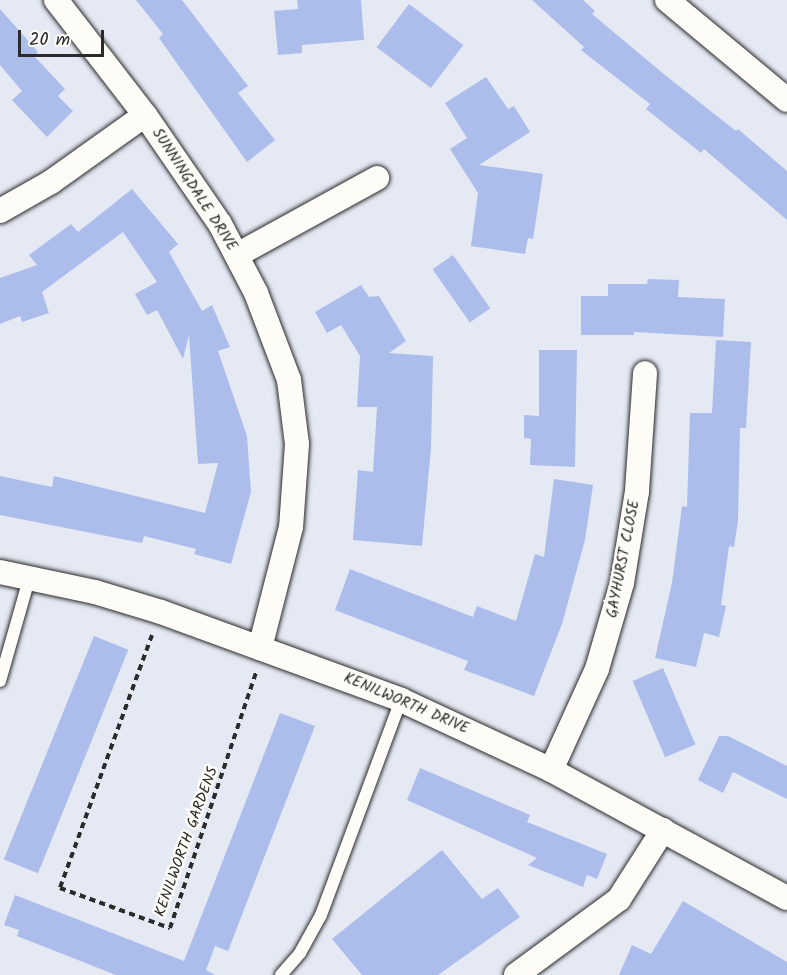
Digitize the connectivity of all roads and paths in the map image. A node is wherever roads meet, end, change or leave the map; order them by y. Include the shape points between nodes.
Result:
1 (57, 0) edge
2 (667, 0) edge
3 (787, 100) edge
4 (145, 115) junction
5 (378, 178) dead end
6 (0, 211) edge
7 (237, 255) junction
8 (645, 373) dead end
9 (0, 572) edge
10 (30, 576) junction
11 (161, 612) junction
12 (260, 648) junction
13 (0, 681) edge
14 (400, 700) junction
15 (551, 770) junction
16 (663, 830) junction
17 (787, 898) edge
18 (281, 975) edge
19 (516, 975) edge

1 - 4 street, SUNNINGDALE DRIVE
2 - 3 street
4 - 6 street via 51,182
4 - 7 street, SUNNINGDALE DRIVE via 202,196
5 - 7 street
7 - 12 street, SUNNINGDALE DRIVE via 289,380 295,412 291,527
8 - 15 street, GAYHURST CLOSE via 637,491 622,583 597,669
9 - 10 street, KENILWORTH DRIVE
10 - 11 street, KENILWORTH DRIVE
10 - 13 lane
11 - 12 street, KENILWORTH DRIVE
11 - 12 path, KENILWORTH GARDENS via 60,888 170,928 252,692
12 - 14 street, KENILWORTH DRIVE
14 - 15 street, KENILWORTH DRIVE
14 - 18 lane via 321,915 300,953
15 - 16 street, KENILWORTH DRIVE
16 - 17 street, KENILWORTH DRIVE
16 - 19 street via 618,899

